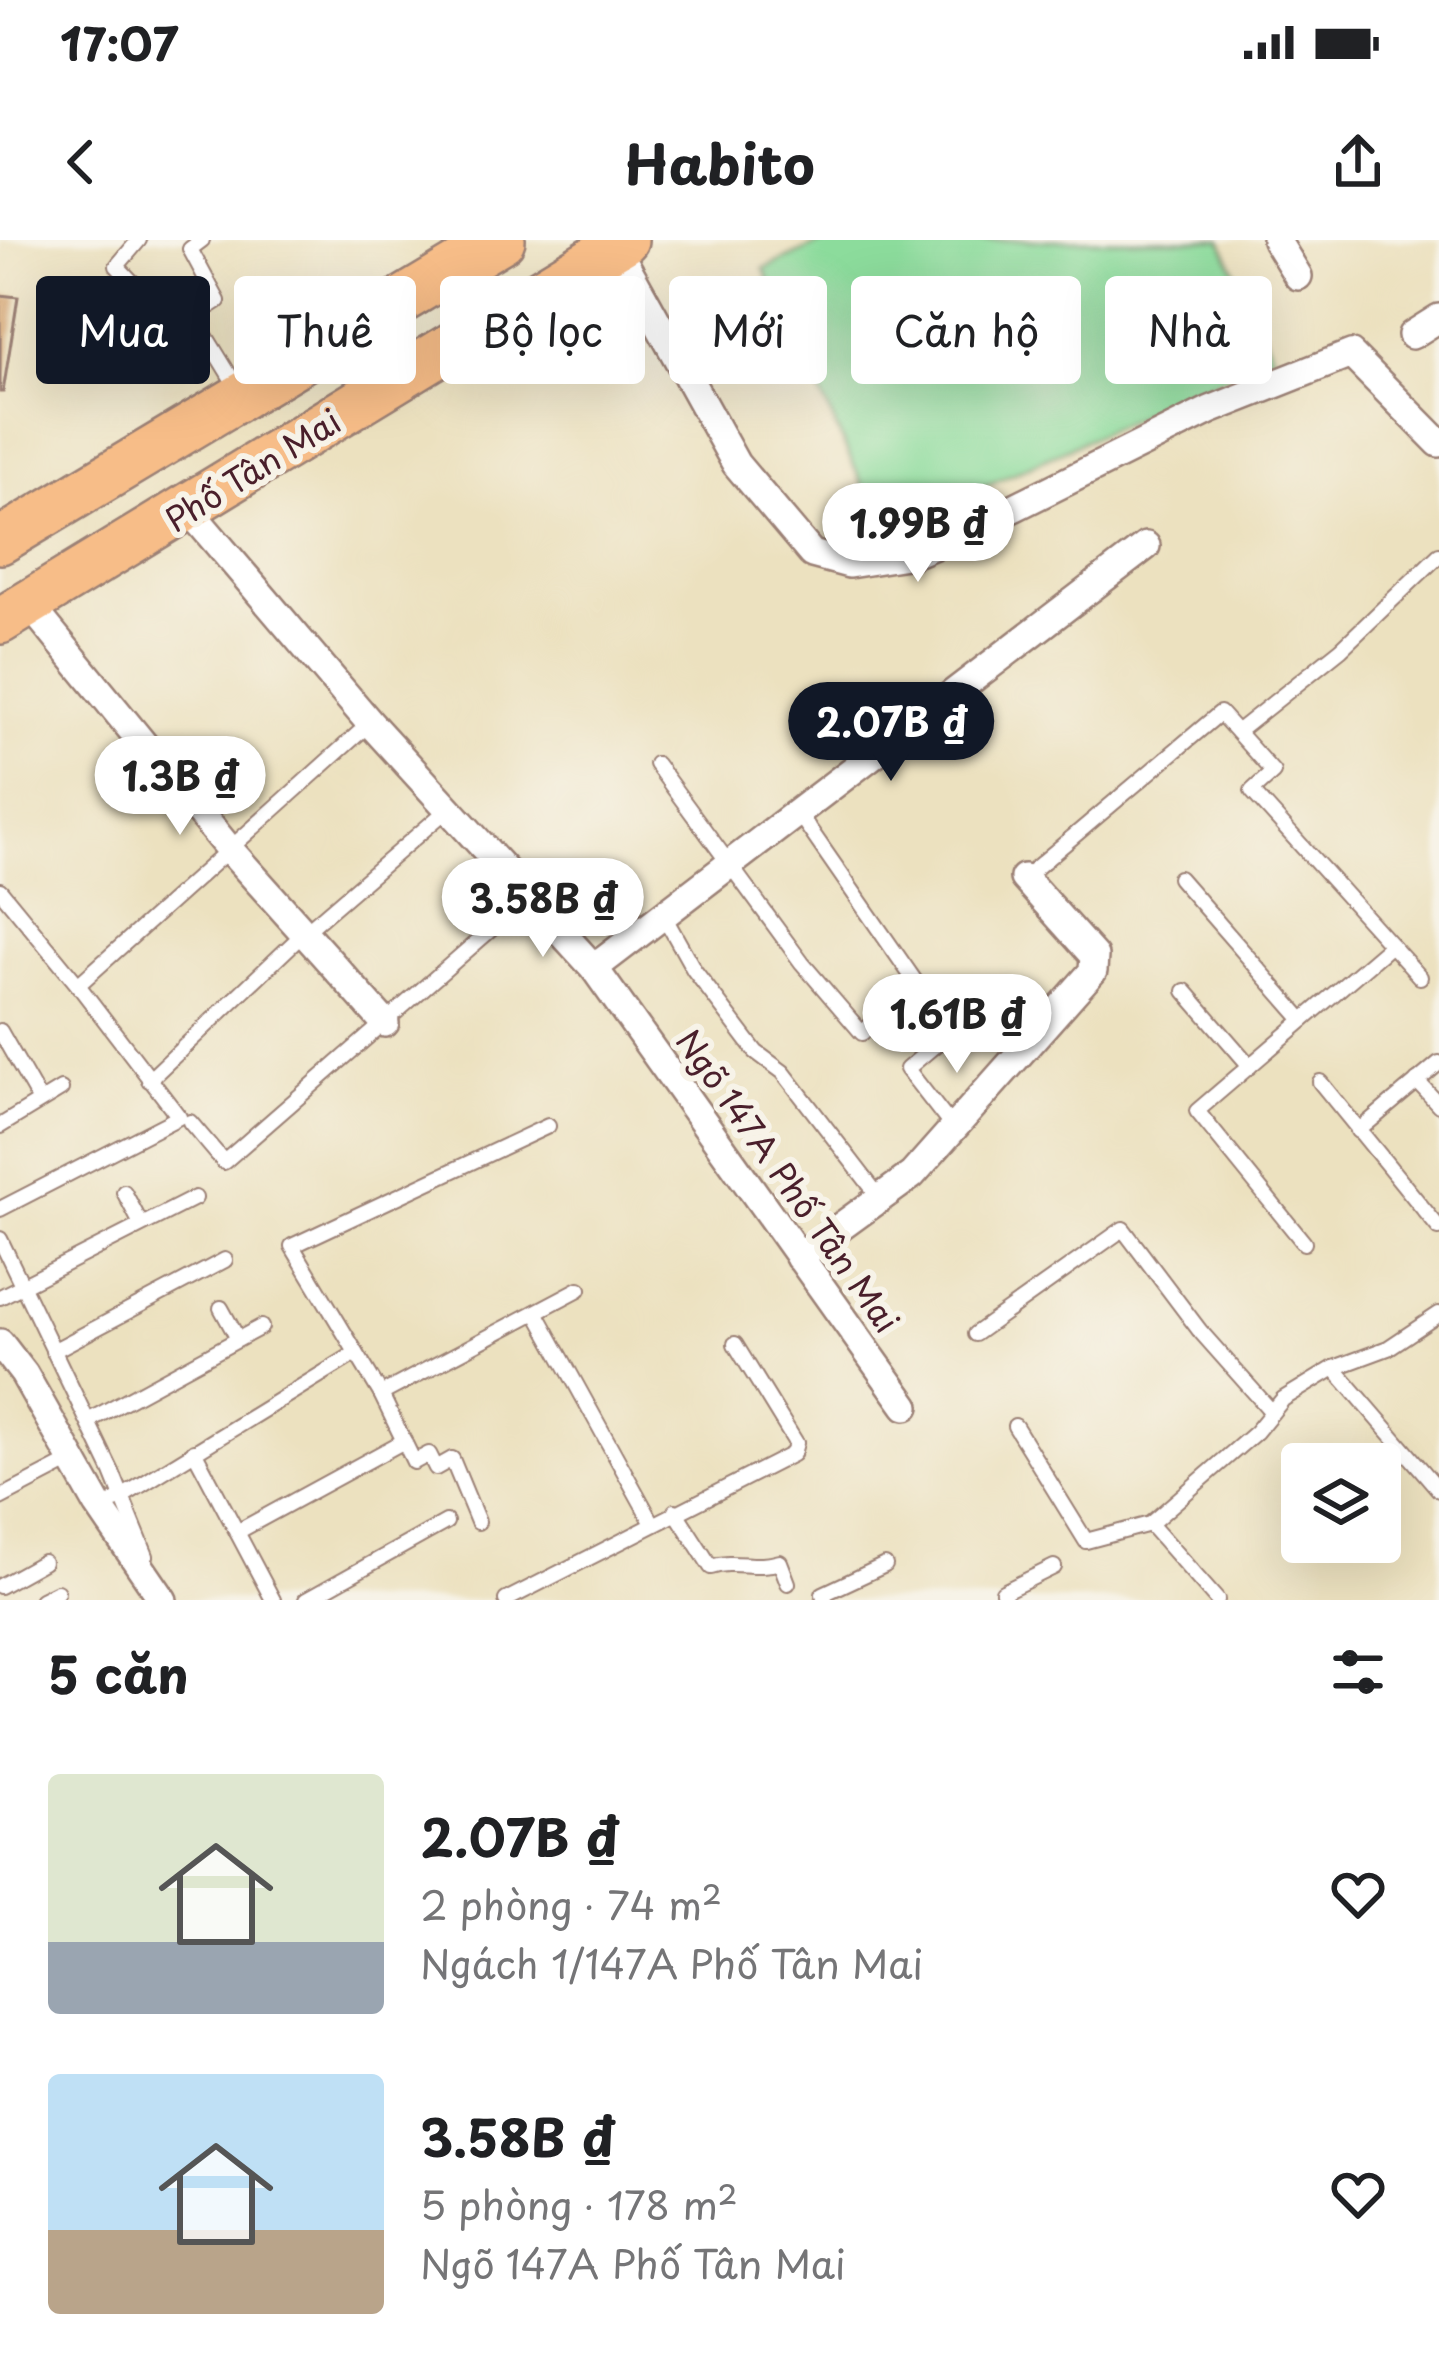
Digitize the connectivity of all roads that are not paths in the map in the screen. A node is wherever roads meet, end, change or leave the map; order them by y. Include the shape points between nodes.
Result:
1 (139, 240) edge
2 (202, 240) edge
3 (502, 240) edge
4 (1276, 240) edge
5 (596, 248) edge
6 (127, 276) edge
7 (204, 276) edge
8 (1298, 276) dead end
9 (1439, 318) edge
10 (1412, 334) dead end
11 (210, 343) edge
12 (244, 398) junction
13 (1439, 443) edge
14 (188, 509) junction
15 (0, 541) edge
16 (1146, 545) dead end
17 (1439, 554) edge
18 (15, 612) edge
19 (370, 723) junction
20 (1237, 732) junction
21 (656, 764) dead end
22 (448, 808) junction
23 (800, 814) junction
24 (229, 849) junction
25 (734, 865) junction
26 (1024, 878) joint
27 (1179, 878) dead end
28 (0, 890) edge
29 (527, 898) junction
30 (665, 918) junction
31 (304, 933) junction
32 (1391, 945) junction
33 (595, 968) junction
34 (1420, 977) dead end
35 (78, 985) junction
36 (1185, 991) dead end
37 (971, 1014) dead end
38 (1303, 1020) junction
39 (386, 1023) junction
40 (3, 1024) edge
41 (1439, 1063) edge
42 (1250, 1066) junction
43 (149, 1080) junction
44 (1418, 1081) junction
45 (1320, 1082) dead end
46 (61, 1089) dead end
47 (40, 1102) junction
48 (1439, 1106) edge
49 (190, 1122) dead end
50 (0, 1126) edge
51 (548, 1126) dead end
52 (953, 1128) junction
53 (1358, 1131) junction
54 (124, 1192) dead end
55 (195, 1198) dead end
56 (880, 1198) junction
57 (0, 1209) edge
58 (141, 1224) junction
59 (1439, 1228) edge
60 (0, 1239) edge
61 (1304, 1244) dead end
62 (799, 1257) junction
63 (225, 1261) dead end
64 (22, 1288) junction
65 (579, 1289) dead end
66 (0, 1297) edge
67 (221, 1308) dead end
68 (536, 1312) junction
69 (1439, 1314) edge
70 (261, 1327) dead end
71 (975, 1334) dead end
72 (238, 1339) junction
73 (0, 1342) edge
74 (735, 1344) dead end
75 (53, 1351) junction
76 (356, 1353) junction
77 (1334, 1368) junction
78 (381, 1394) junction
79 (906, 1406) dead end
80 (1272, 1412) junction
81 (88, 1420) junction
82 (1016, 1426) dead end
83 (404, 1441) junction
84 (194, 1450) junction
85 (73, 1460) junction
86 (1439, 1490) edge
87 (0, 1498) edge
88 (112, 1503) junction
89 (675, 1511) junction
90 (446, 1522) dead end
91 (478, 1522) dead end
92 (652, 1522) junction
93 (1150, 1524) junction
94 (237, 1532) junction
95 (43, 1562) dead end
96 (885, 1565) dead end
97 (1054, 1567) dead end
98 (788, 1583) dead end
99 (0, 1586) edge
100 (57, 1592) dead end
101 (41, 1600) edge
102 (163, 1600) edge
103 (273, 1600) edge
104 (306, 1600) edge
105 (506, 1600) edge
106 (825, 1600) edge
107 (1005, 1600) edge
108 (1217, 1600) edge

1 - 6 lane via 117,266
2 - 7 lane via 190,249
3 - 12 main road, Phố Tân Mai
4 - 8 street
5 - 13 street via 623,260 736,464 812,554 849,564 913,554 961,535 1210,410 1351,354
5 - 14 main road, Phố Tân Mai
9 - 10 street
11 - 12 lane
12 - 15 main road, Phố Tân Mai
14 - 18 main road, Phố Tân Mai
14 - 19 street, Ngõ 147A Phố Tân Mai
16 - 23 street
17 - 20 lane via 1341,650
18 - 24 street
19 - 22 street, Ngõ 147A Phố Tân Mai
19 - 24 lane
20 - 26 lane via 1220,713
20 - 32 lane via 1273,772 1252,791
21 - 25 lane
22 - 29 street, Ngõ 147A Phố Tân Mai
22 - 31 lane
23 - 25 street
23 - 25 lane via 917,984 862,1033
24 - 31 street
24 - 35 lane
25 - 30 street
26 - 52 street via 1094,956 1093,970
27 - 38 lane
28 - 35 lane
29 - 33 street, Ngõ 147A Phố Tân Mai
29 - 39 lane
30 - 33 street
30 - 56 lane via 756,1052 783,1072
31 - 39 street
31 - 43 lane
32 - 34 lane
32 - 38 lane
33 - 62 street, Ngõ 147A Phố Tân Mai
35 - 43 lane
36 - 42 lane
37 - 52 lane via 907,1069
38 - 42 lane
39 - 49 lane via 224,1162
40 - 47 lane
41 - 44 lane
42 - 61 lane via 1197,1111
43 - 57 lane via 179,1118
44 - 48 lane
44 - 53 lane
45 - 53 lane
46 - 47 lane
47 - 50 lane
51 - 76 lane via 292,1246
52 - 56 street
53 - 59 lane
54 - 58 lane
55 - 58 lane
56 - 62 street
58 - 64 lane
60 - 64 lane
62 - 79 street, Ngõ 147A Phố Tân Mai
63 - 75 lane
64 - 66 lane
64 - 75 lane
65 - 68 lane
67 - 72 lane
68 - 78 lane
68 - 92 lane
69 - 77 lane via 1388,1348
70 - 72 lane
71 - 80 lane via 1123,1228
72 - 81 lane
73 - 85 street
74 - 89 lane via 797,1449
75 - 81 lane
76 - 78 lane
76 - 84 lane
77 - 80 lane
77 - 86 lane
78 - 83 lane
80 - 93 lane
81 - 88 lane
82 - 93 lane via 1086,1541
83 - 91 lane via 414,1462 429,1454 436,1468 452,1460
83 - 94 lane
84 - 88 lane
84 - 94 lane
85 - 87 lane
85 - 88 street
88 - 102 street
89 - 92 lane
89 - 98 lane via 711,1567 727,1562 755,1570 780,1562
90 - 104 lane
92 - 105 lane
93 - 108 lane
94 - 103 lane
95 - 99 lane
96 - 106 lane via 823,1594
97 - 107 lane via 1003,1592
100 - 101 lane

